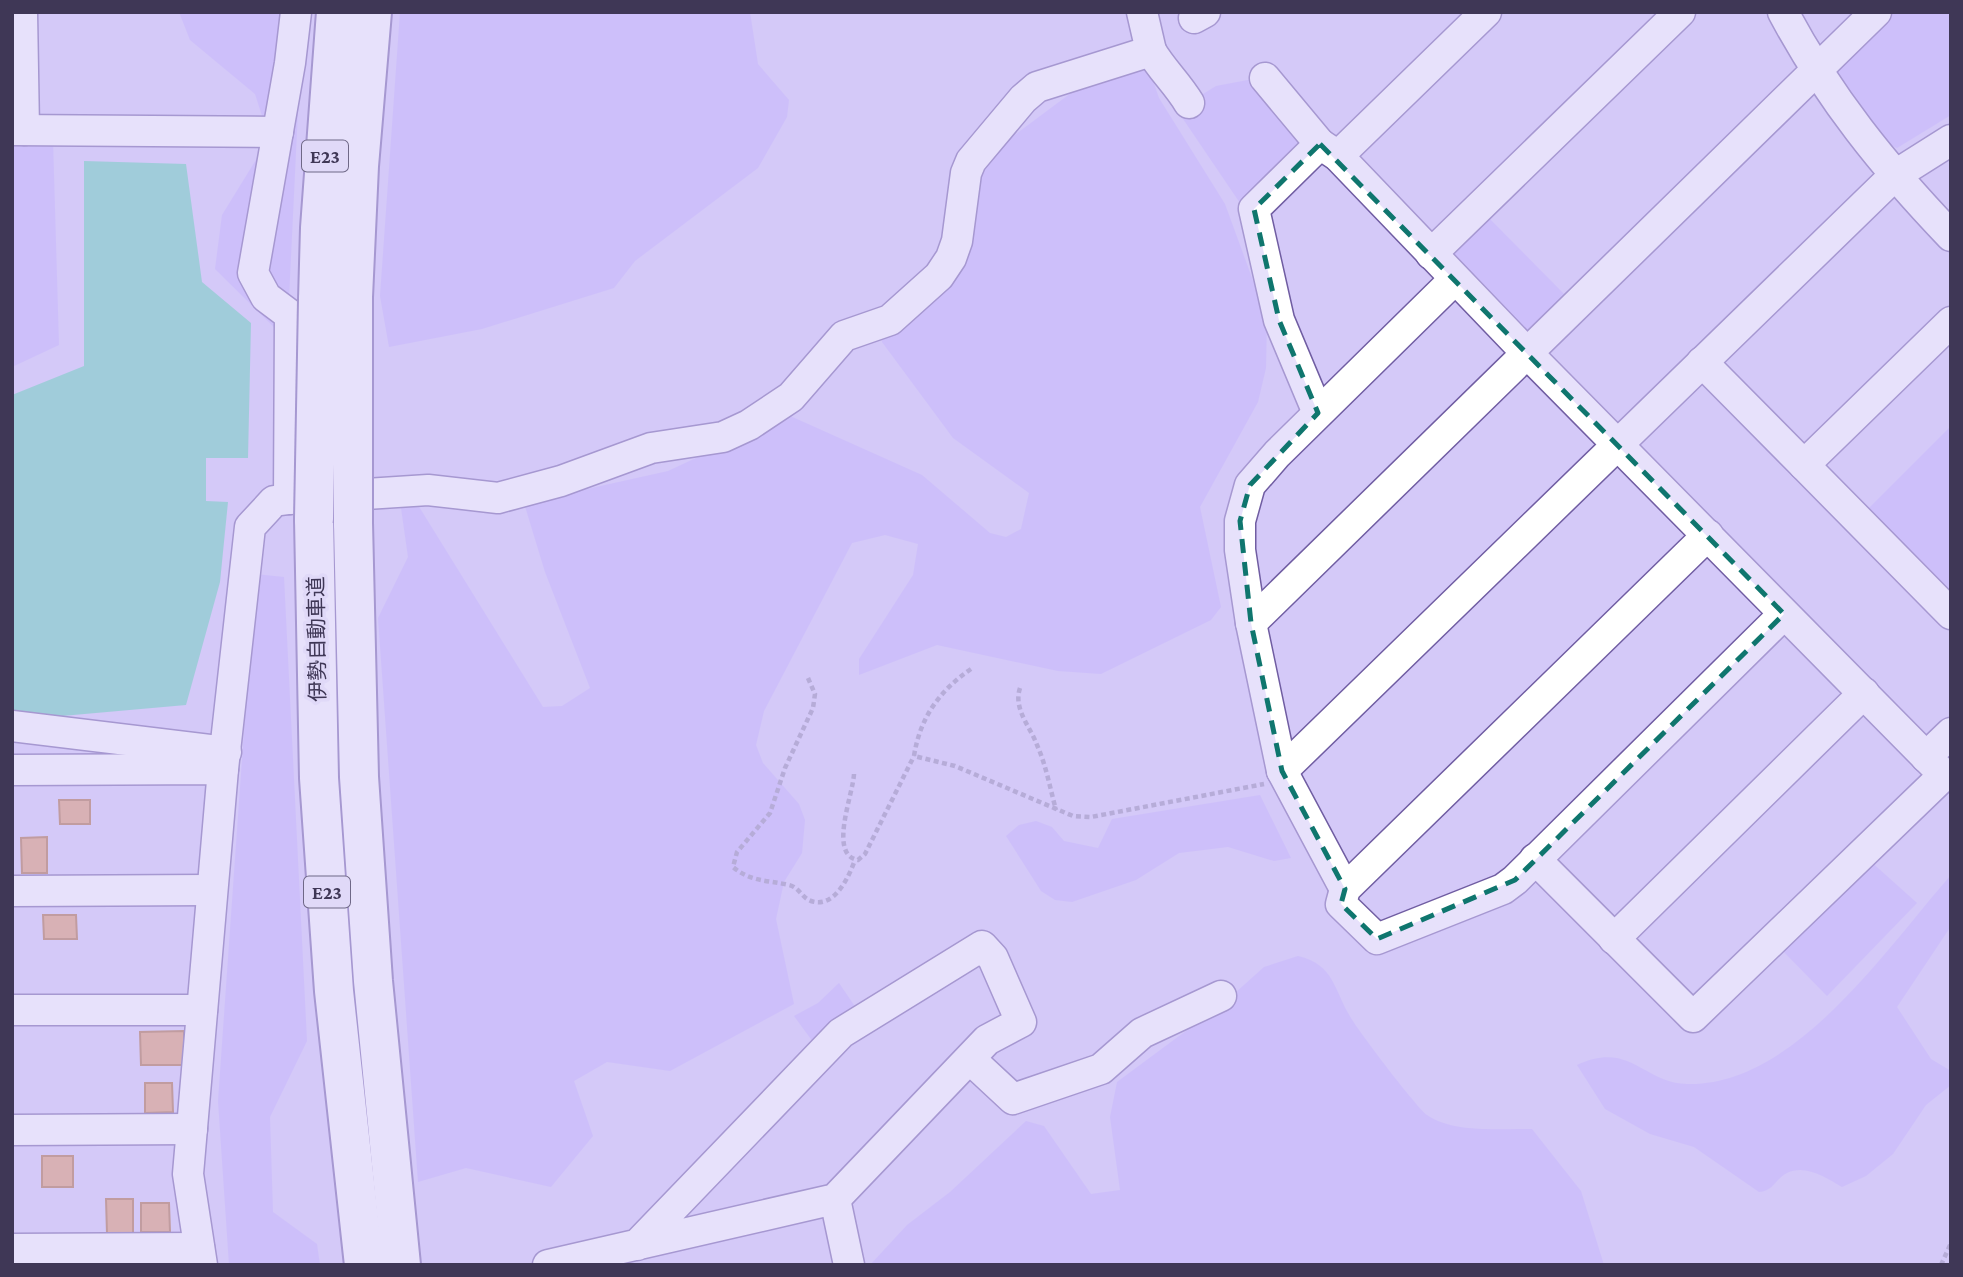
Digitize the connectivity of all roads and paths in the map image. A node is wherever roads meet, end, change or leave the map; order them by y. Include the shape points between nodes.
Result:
1 (22, 12) edge
2 (296, 12) edge
3 (336, 12) edge
4 (372, 12) edge
5 (1142, 12) edge
6 (1486, 12) edge
7 (1680, 12) edge
8 (1783, 12) edge
9 (1876, 12) edge
10 (1150, 51) junction
11 (1815, 71) junction
12 (1265, 78) dead end
13 (1189, 103) dead end
14 (18, 130) edge
15 (278, 132) junction
16 (1951, 140) edge
17 (1329, 150) junction
18 (1894, 176) junction
19 (1951, 236) edge
20 (1431, 254) junction
21 (1455, 279) junction
22 (336, 299) junction
23 (1951, 323) edge
24 (1526, 352) junction
25 (1702, 362) junction
26 (1318, 413) junction
27 (1617, 444) junction
28 (1804, 465) junction
29 (301, 509) junction
30 (1708, 535) junction
31 (1784, 614) junction
32 (1951, 614) edge
33 (1251, 624) junction
34 (971, 669) dead end
35 (807, 678) dead end
36 (1020, 688) dead end
37 (1864, 693) junction
38 (12, 726) edge
39 (1951, 733) edge
40 (914, 756) junction
41 (1926, 757) junction
42 (225, 760) junction
43 (12, 771) edge
44 (854, 774) dead end
45 (1283, 775) junction
46 (1056, 810) junction
47 (1535, 859) junction
48 (855, 860) junction
49 (1345, 889) junction
50 (211, 890) junction
51 (12, 891) edge
52 (1614, 939) junction
53 (1221, 996) dead end
54 (12, 1010) edge
55 (202, 1010) junction
56 (970, 1059) junction
57 (192, 1129) junction
58 (12, 1130) edge
59 (835, 1199) junction
60 (1951, 1243) edge
61 (637, 1245) junction
62 (12, 1249) edge
63 (200, 1256) edge
64 (363, 1265) edge
65 (401, 1265) edge
66 (548, 1265) edge
67 (849, 1265) edge
68 (1941, 1265) edge

1 - 14 street
2 - 15 street
3 - 22 highway, 伊勢自動車道 / E23 via 320,228
4 - 22 highway, 伊勢自動車道 / E23 via 359,166
5 - 10 street
6 - 17 street
7 - 20 street
8 - 11 street
9 - 11 street
10 - 13 street
10 - 29 street via 1029,92 971,161 957,241 939,276 890,320 844,336 791,397 749,425 723,438 651,448 498,498 428,490
11 - 18 street
11 - 24 street
12 - 17 street
14 - 15 street
15 - 29 street via 253,272 266,297 290,315
16 - 18 street
17 - 20 street
17 - 26 street via 1254,209 1279,320
18 - 19 street
18 - 25 street
20 - 21 street
21 - 24 street
21 - 26 street
22 - 29 highway, 伊勢自動車道 / E23, bridge
22 - 65 highway, 伊勢自動車道 / E23, bridge via 353,523 359,790
23 - 28 street
24 - 27 street
24 - 33 street
25 - 27 street
25 - 28 street
26 - 33 street via 1250,485 1244,501 1240,550
27 - 30 street
27 - 45 street
28 - 32 street
29 - 42 street via 275,501 250,527
29 - 64 highway, 伊勢自動車道 / E23 via 334,991
30 - 31 street
30 - 49 street
31 - 37 street
31 - 47 street
33 - 45 street
34 - 40 path via 941,694 926,715
35 - 48 path via 815,694 813,708 770,813 737,852 733,867 758,882 793,886 808,900 818,901 841,890
36 - 46 path via 1017,694 1023,721 1037,743
37 - 41 street
37 - 52 street
38 - 42 street
39 - 41 street
40 - 46 path via 998,782
40 - 48 path via 865,854
41 - 52 street via 1944,775 1693,1017
42 - 43 street
42 - 50 street
44 - 48 path via 842,833 845,852
45 - 46 path via 1244,789 1091,817
45 - 49 street
47 - 49 street via 1503,889 1377,939 1341,904
47 - 52 street
50 - 51 street
50 - 55 street
53 - 56 street via 1142,1033 1101,1069 1013,1099
54 - 55 street
55 - 57 street
56 - 59 street
56 - 61 street via 987,1040 1021,1023 993,958 982,946 841,1033
57 - 58 street
57 - 63 street via 188,1174
59 - 61 street
59 - 67 street
60 - 68 path
61 - 66 street
62 - 63 street

